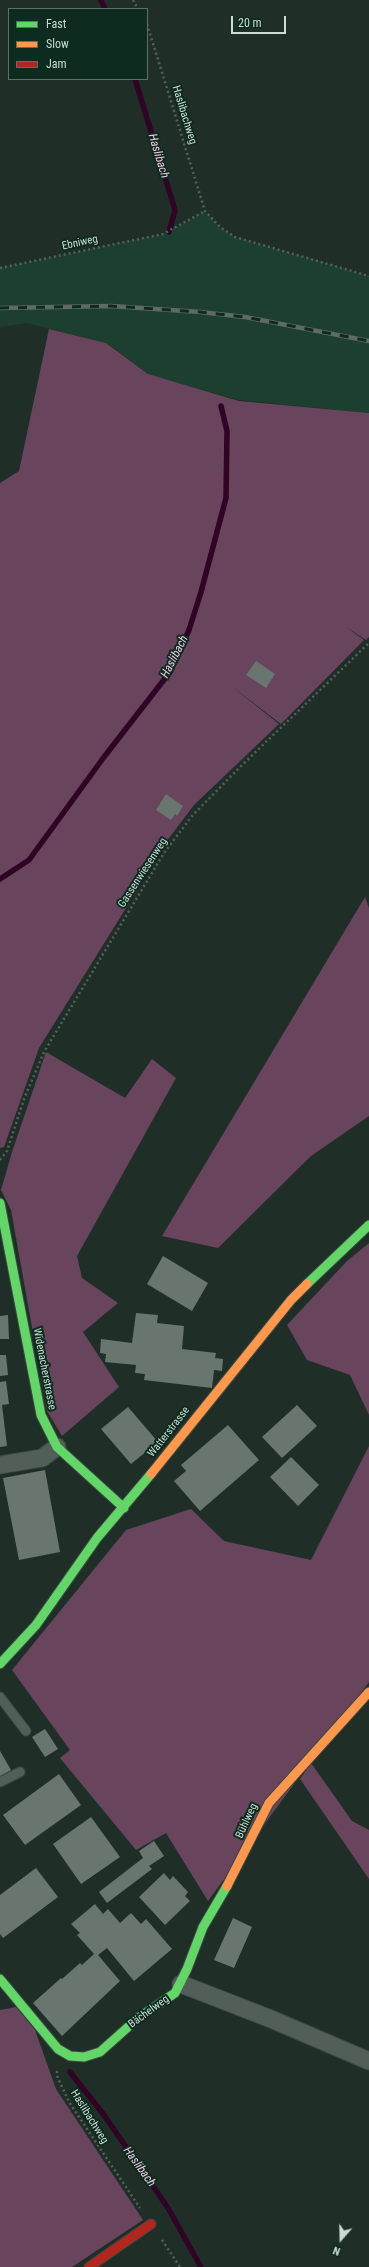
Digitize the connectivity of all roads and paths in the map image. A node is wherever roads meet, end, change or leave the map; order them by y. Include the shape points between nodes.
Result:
1 (148, 27) edge
2 (205, 211) junction
3 (0, 268) edge
4 (369, 276) edge
5 (369, 643) edge
6 (0, 1160) edge
7 (0, 1203) edge
8 (369, 1225) edge
9 (57, 1447) junction
10 (0, 1465) edge
11 (124, 1508) junction
12 (0, 1664) edge
13 (369, 1692) edge
14 (0, 1697) edge
15 (26, 1731) dead end
16 (20, 1772) dead end
17 (0, 1782) edge
18 (0, 1978) edge
19 (181, 1984) junction
20 (58, 2049) junction
21 (369, 2060) edge
22 (151, 2224) junction
23 (88, 2267) edge
24 (180, 2267) edge

1 - 2 path, Haslibachweg
2 - 3 path, Ebniweg via 163,234
2 - 4 path via 220,227 235,237
5 - 6 path, Gassenwiesenweg via 197,810 164,853 44,1052 24,1099 7,1151
7 - 9 street, Widenacherstrasse via 41,1415
8 - 11 street, Watterstrasse via 290,1300
9 - 10 street via 42,1458
9 - 11 street, Widenacherstrasse
11 - 12 street, Watterstrasse via 97,1538 36,1625
13 - 19 street, Bühlweg via 284,1783 269,1803 236,1871 203,1927
14 - 15 lane
16 - 17 lane
18 - 20 street, Bächelweg
19 - 20 street, Bächelweg via 175,1993 137,2019 100,2052 84,2057 70,2056
19 - 21 street
20 - 22 path, Haslibachweg via 57,2076 69,2102
22 - 23 street
22 - 24 path, Haslibachweg

